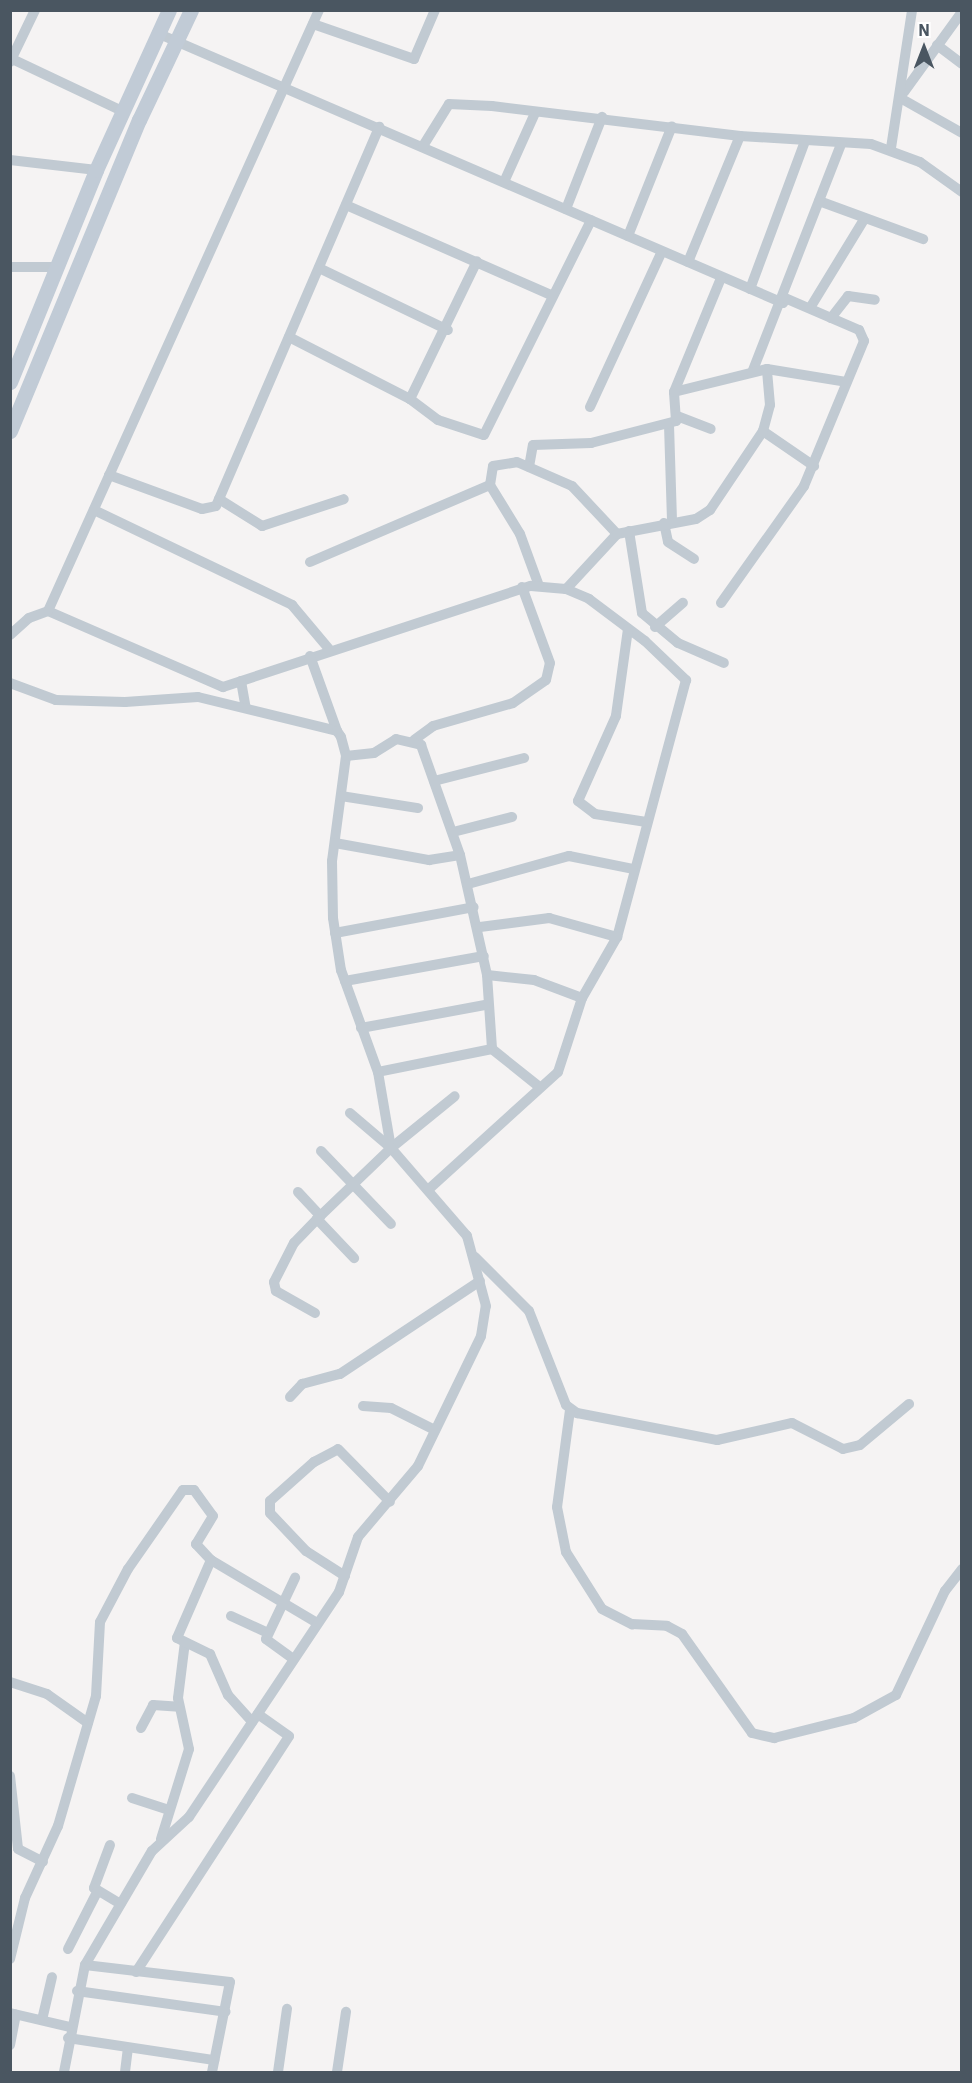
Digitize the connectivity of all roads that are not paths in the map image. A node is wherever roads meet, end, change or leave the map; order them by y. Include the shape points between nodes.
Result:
1 (35, 10) edge
2 (169, 10) edge
3 (191, 10) edge
4 (319, 10) edge
5 (435, 10) edge
6 (912, 10) edge
7 (962, 12) edge
8 (313, 24) junction
9 (157, 33) junction
10 (175, 40) junction
11 (937, 45) junction
12 (11, 60) edge
13 (962, 64) edge
14 (285, 87) junction
15 (903, 96) junction
16 (122, 111) junction
17 (535, 113) junction
18 (603, 117) junction
19 (672, 126) junction
20 (379, 127) junction
21 (962, 133) edge
22 (740, 136) junction
23 (805, 141) junction
24 (841, 144) junction
25 (423, 146) junction
26 (891, 148) junction
27 (10, 160) edge
28 (96, 170) junction
29 (504, 182) junction
30 (962, 192) edge
31 (819, 201) junction
32 (346, 205) junction
33 (566, 209) junction
34 (865, 218) junction
35 (591, 220) junction
36 (628, 236) junction
37 (923, 239) dead end
38 (661, 253) junction
39 (477, 261) junction
40 (688, 262) junction
41 (10, 267) edge
42 (58, 267) junction
43 (319, 268) junction
44 (721, 278) junction
45 (750, 289) junction
46 (553, 296) junction
47 (784, 300) junction
48 (875, 300) dead end
49 (810, 308) junction
50 (831, 318) junction
51 (448, 330) junction
52 (289, 337) junction
53 (767, 369) junction
54 (753, 370) junction
55 (10, 382) edge
56 (846, 382) junction
57 (674, 392) junction
58 (411, 399) junction
59 (590, 407) dead end
60 (677, 416) junction
61 (669, 425) junction
62 (711, 429) dead end
63 (10, 430) edge
64 (763, 431) junction
65 (814, 466) junction
66 (529, 467) junction
67 (109, 475) junction
68 (490, 485) junction
69 (344, 498) dead end
70 (219, 499) junction
71 (95, 506) junction
72 (668, 522) junction
73 (629, 531) junction
74 (617, 534) junction
75 (694, 559) dead end
76 (310, 562) dead end
77 (539, 586) junction
78 (522, 587) junction
79 (566, 589) junction
80 (683, 603) dead end
81 (721, 603) dead end
82 (48, 611) junction
83 (656, 627) junction
84 (628, 629) junction
85 (10, 635) edge
86 (329, 650) junction
87 (310, 656) junction
88 (724, 663) dead end
89 (241, 681) junction
90 (10, 683) edge
91 (223, 687) junction
92 (198, 697) junction
93 (246, 708) junction
94 (337, 731) junction
95 (411, 740) junction
96 (346, 756) junction
97 (524, 758) dead end
98 (434, 781) junction
99 (341, 796) junction
100 (418, 808) dead end
101 (512, 817) dead end
102 (646, 822) junction
103 (453, 832) junction
104 (335, 843) junction
105 (457, 855) junction
106 (633, 868) junction
107 (468, 884) junction
108 (472, 908) junction
109 (480, 927) junction
110 (335, 933) junction
111 (617, 937) junction
112 (481, 956) junction
113 (487, 975) junction
114 (345, 981) junction
115 (582, 998) junction
116 (485, 1005) junction
117 (361, 1028) junction
118 (492, 1049) junction
119 (378, 1072) junction
120 (537, 1085) junction
121 (455, 1096) dead end
122 (350, 1113) dead end
123 (391, 1148) junction
124 (321, 1151) dead end
125 (351, 1183) junction
126 (429, 1189) junction
127 (298, 1192) dead end
128 (318, 1217) junction
129 (391, 1224) dead end
130 (475, 1257) junction
131 (354, 1258) dead end
132 (480, 1281) junction
133 (315, 1313) dead end
134 (290, 1397) dead end
135 (909, 1404) dead end
136 (363, 1406) dead end
137 (570, 1410) junction
138 (435, 1430) junction
139 (390, 1502) junction
140 (211, 1560) junction
141 (962, 1569) edge
142 (345, 1576) junction
143 (295, 1578) dead end
144 (284, 1601) junction
145 (231, 1616) dead end
146 (317, 1623) junction
147 (268, 1633) junction
148 (185, 1642) junction
149 (292, 1658) junction
150 (10, 1682) edge
151 (179, 1707) junction
152 (255, 1718) junction
153 (88, 1723) junction
154 (141, 1728) dead end
155 (10, 1776) edge
156 (132, 1798) dead end
157 (168, 1810) junction
158 (161, 1839) junction
159 (110, 1845) dead end
160 (43, 1862) junction
161 (97, 1892) junction
162 (121, 1904) junction
163 (13, 1936) edge
164 (68, 1949) dead end
165 (10, 1959) edge
166 (85, 1965) junction
167 (136, 1972) junction
168 (52, 1977) dead end
169 (77, 1991) junction
170 (287, 2008) dead end
171 (226, 2012) junction
172 (346, 2012) dead end
173 (13, 2014) edge
174 (42, 2020) junction
175 (69, 2033) junction
176 (11, 2042) edge
177 (128, 2048) junction
178 (214, 2060) junction
179 (64, 2073) edge
180 (125, 2073) edge
181 (212, 2073) edge
182 (278, 2073) edge
183 (337, 2073) edge

1 - 12 street
2 - 9 main road
3 - 10 main road
4 - 8 street
5 - 8 street via 414,59
6 - 15 street
7 - 11 street
8 - 14 street
9 - 10 street
9 - 16 main road
10 - 14 street
10 - 63 main road
11 - 13 street
11 - 15 street
12 - 16 street
14 - 20 street
14 - 67 street
15 - 21 street
15 - 26 street
16 - 28 main road
17 - 18 street
17 - 25 street via 449,104
17 - 29 street
18 - 19 street
18 - 33 street
19 - 22 street
19 - 36 street
20 - 25 street
20 - 32 street
22 - 23 street
22 - 40 street
23 - 24 street
23 - 45 street
24 - 26 street
24 - 31 street
25 - 29 street
26 - 30 street
27 - 28 street
28 - 42 main road
29 - 33 street
31 - 34 street
31 - 47 street
32 - 39 street
32 - 43 street
33 - 35 street
34 - 37 street
34 - 49 street
35 - 36 street
35 - 46 street
36 - 38 street
38 - 40 street
38 - 59 street
39 - 46 street
39 - 51 street
40 - 44 street
41 - 42 street
42 - 55 main road
43 - 51 street
43 - 52 street
44 - 45 street
44 - 57 street
45 - 47 street
46 - 58 street via 484,435 438,420
47 - 49 street
47 - 54 street
48 - 50 street via 848,296
49 - 50 street
50 - 56 street via 865,338
51 - 58 street
52 - 58 street
52 - 70 street
53 - 54 street
53 - 56 street
53 - 64 street via 770,405
54 - 57 street
56 - 65 street
57 - 60 street
60 - 61 street
60 - 62 street
61 - 66 street via 591,443 533,445
61 - 72 street
64 - 65 street
64 - 72 street via 704,516
65 - 81 street
66 - 68 street via 497,463
66 - 74 street via 572,486
67 - 70 street via 202,509 210,510
67 - 71 street
68 - 76 street
68 - 77 street via 520,534
69 - 70 street via 262,526
71 - 82 street
71 - 86 street via 292,605
72 - 73 street
72 - 75 street via 668,542
73 - 74 street
73 - 83 street via 638,604
74 - 79 street
77 - 78 street
77 - 79 street
78 - 86 street
78 - 95 street via 550,663 546,680 513,703 433,726
79 - 84 street via 589,598
80 - 83 street
82 - 85 street via 29,618
82 - 91 street
83 - 88 street
84 - 102 street via 686,680
84 - 102 street via 616,716 578,801 595,814
86 - 87 street
87 - 89 street
87 - 94 street
89 - 91 street
89 - 93 street
90 - 92 street via 56,700 125,702
91 - 92 street
92 - 93 street
93 - 94 street
94 - 96 street
95 - 96 street via 396,739 374,753
95 - 98 street via 421,746
96 - 99 street
97 - 98 street
98 - 103 street
99 - 100 street
99 - 104 street
101 - 103 street
102 - 106 street
103 - 105 street
104 - 105 street via 438,859
104 - 110 street
105 - 107 street
106 - 107 street via 569,856
106 - 111 street
107 - 108 street
108 - 109 street
108 - 110 street
109 - 111 street via 549,918
109 - 112 street
110 - 114 street
111 - 115 street
112 - 113 street
112 - 114 street
113 - 115 street via 534,980
113 - 116 street
114 - 117 street
115 - 120 street via 558,1072
116 - 117 street
116 - 118 street
117 - 119 street
118 - 119 street
118 - 120 street
119 - 123 street
120 - 126 street via 506,1123
121 - 123 street
122 - 123 street
123 - 125 street
123 - 126 street
124 - 125 street
125 - 128 street
125 - 129 street
126 - 130 street via 467,1236
127 - 128 street
128 - 131 street
128 - 133 street via 294,1243 274,1282 276,1291
130 - 132 street
130 - 137 street via 529,1311
132 - 134 street via 340,1374 302,1384
132 - 138 street via 486,1306 481,1336
135 - 137 street via 860,1445 843,1449 792,1424 717,1440
136 - 138 street via 391,1408
137 - 141 street via 558,1507 566,1552 594,1599 614,1617 667,1626 682,1634 752,1733 774,1738 854,1718 896,1695
138 - 139 street via 418,1466
139 - 142 street via 358,1538
139 - 142 street via 338,1449 307,1467 270,1501 270,1513 306,1551
140 - 144 street
140 - 148 street via 177,1634
140 - 153 street via 196,1544 213,1511 194,1490 183,1490 128,1569 100,1622 98,1688
142 - 146 street
143 - 144 street
144 - 146 street
144 - 147 street
145 - 147 street
146 - 149 street
147 - 149 street via 267,1643
148 - 151 street
148 - 152 street via 210,1654 228,1695
149 - 152 street
150 - 153 street via 47,1694
151 - 154 street via 153,1705
151 - 157 street via 189,1749
152 - 158 street via 189,1817
152 - 167 street via 289,1736
153 - 160 street
155 - 160 street via 18,1849
156 - 157 street
157 - 158 street
158 - 162 street
159 - 161 street via 94,1882
160 - 163 street via 25,1898
161 - 162 street
161 - 164 street
162 - 166 street
163 - 165 street
166 - 167 street
166 - 169 street
167 - 171 street via 230,1982
168 - 174 street
169 - 171 street
169 - 175 street
170 - 182 street
171 - 178 street
172 - 183 street
173 - 174 street
173 - 176 street
174 - 175 street
175 - 177 street
175 - 179 street
177 - 178 street
177 - 180 street
178 - 181 street

